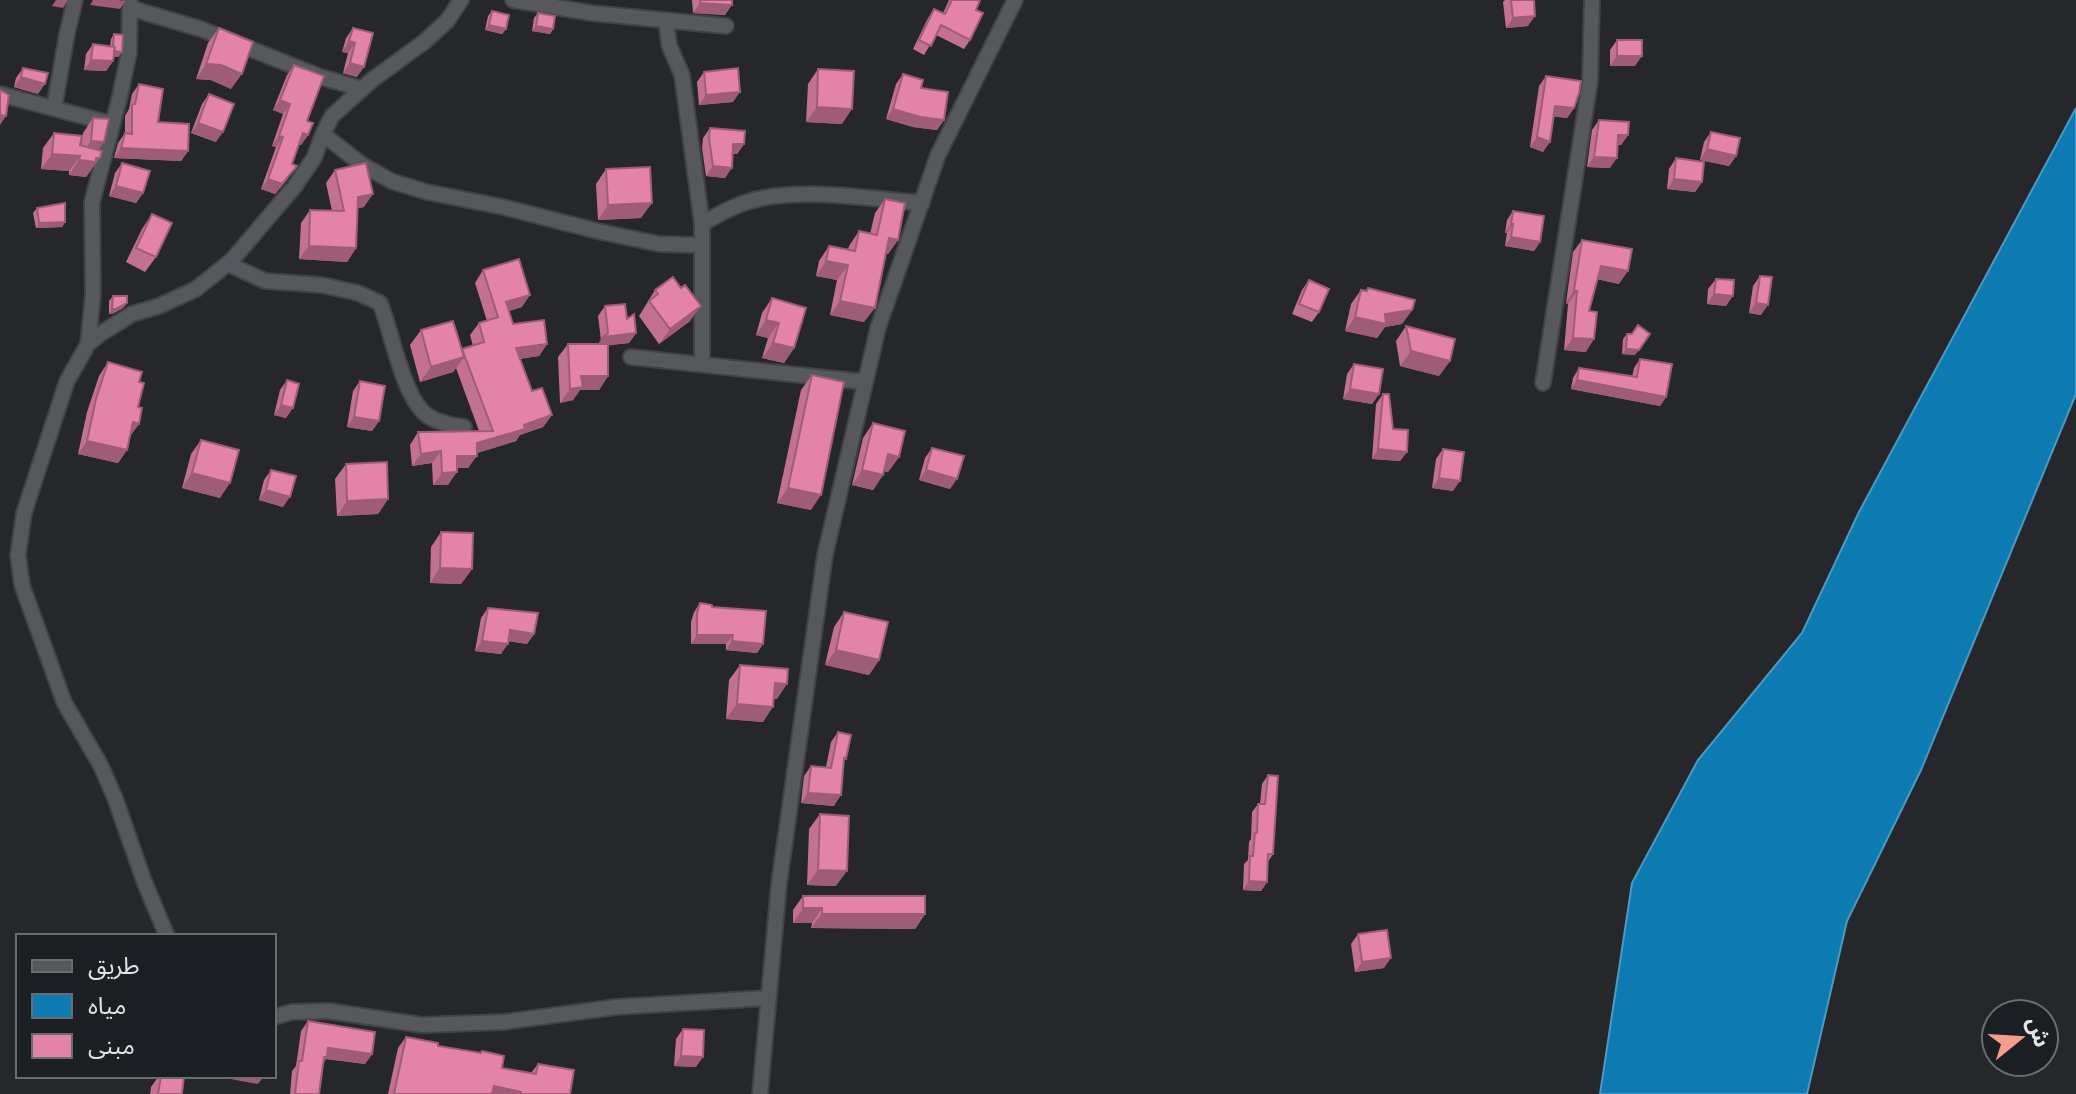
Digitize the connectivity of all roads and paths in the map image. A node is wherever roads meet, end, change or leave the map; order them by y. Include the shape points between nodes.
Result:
1 (75, 0) edge
2 (461, 0) edge
3 (513, 0) edge
4 (1015, 0) edge
5 (1592, 0) edge
6 (130, 4) edge
7 (666, 20) junction
8 (726, 26) dead end
9 (362, 89) junction
10 (0, 94) edge
11 (54, 108) junction
12 (112, 124) junction
13 (323, 134) junction
14 (922, 203) junction
15 (702, 224) junction
16 (702, 245) junction
17 (228, 264) junction
18 (88, 344) junction
19 (631, 357) dead end
20 (702, 364) junction
21 (865, 382) junction
22 (1543, 383) dead end
23 (464, 427) dead end
24 (166, 934) edge
25 (768, 998) junction
26 (276, 1016) edge
27 (760, 1094) edge

1 - 11 street
2 - 9 street via 424,42
3 - 7 street
4 - 14 street via 938,155
5 - 22 street via 1590,81
6 - 9 street
6 - 12 street via 129,53
7 - 8 street
7 - 15 street via 669,45 682,75
9 - 13 street via 332,116
10 - 11 street
11 - 12 street
12 - 18 street via 92,202
13 - 16 street via 391,181 427,192 659,244
13 - 17 street via 295,186
14 - 15 street via 775,195
14 - 21 street
15 - 16 street
16 - 20 street
17 - 18 street via 196,289 132,314
17 - 23 street via 265,281 322,285 380,303 415,401 426,415
18 - 24 street via 53,420 24,513 18,555 22,585 52,672 115,798
19 - 20 street
20 - 21 street
21 - 25 street via 825,555
25 - 26 street via 616,1007 504,1022 422,1025 329,1011
25 - 27 street

